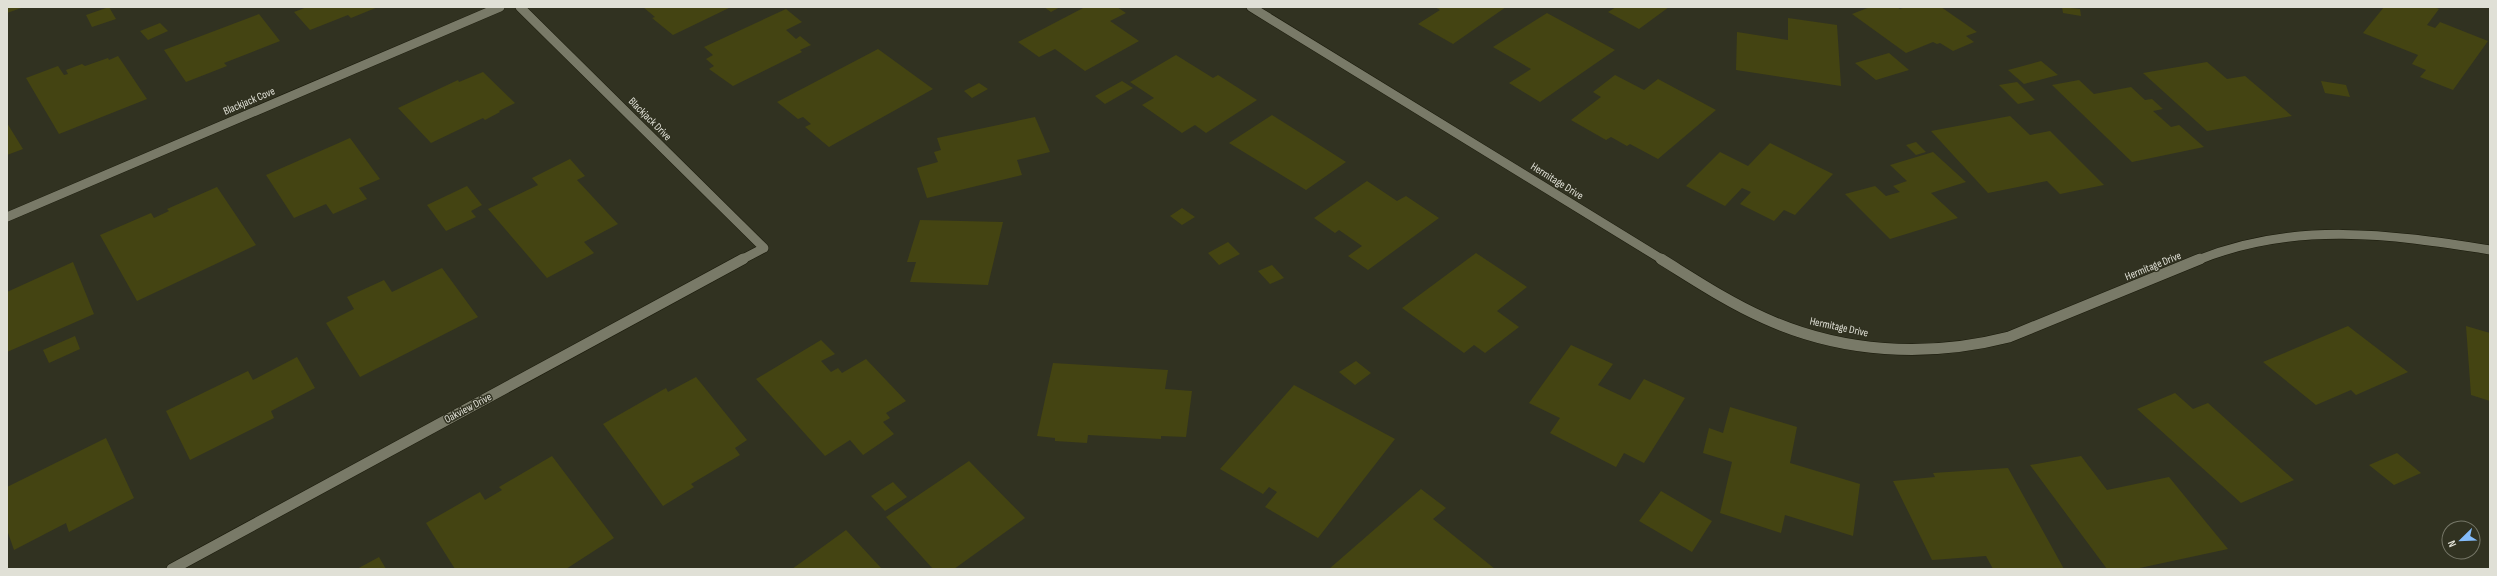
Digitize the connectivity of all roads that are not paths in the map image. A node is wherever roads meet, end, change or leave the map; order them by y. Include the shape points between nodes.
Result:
1 (500, 7) edge
2 (520, 7) edge
3 (1251, 7) edge
4 (7, 216) edge
5 (764, 248) joint
6 (2490, 250) edge
7 (172, 569) edge

1 - 4 street, Blackjack Cove
2 - 5 street, Blackjack Drive
3 - 6 street, Hermitage Drive via 1724,298 1779,324 1823,338 1898,351 1958,349 1984,345 2226,249 2279,238 2341,233 2409,237
5 - 7 street, Oakview Drive

